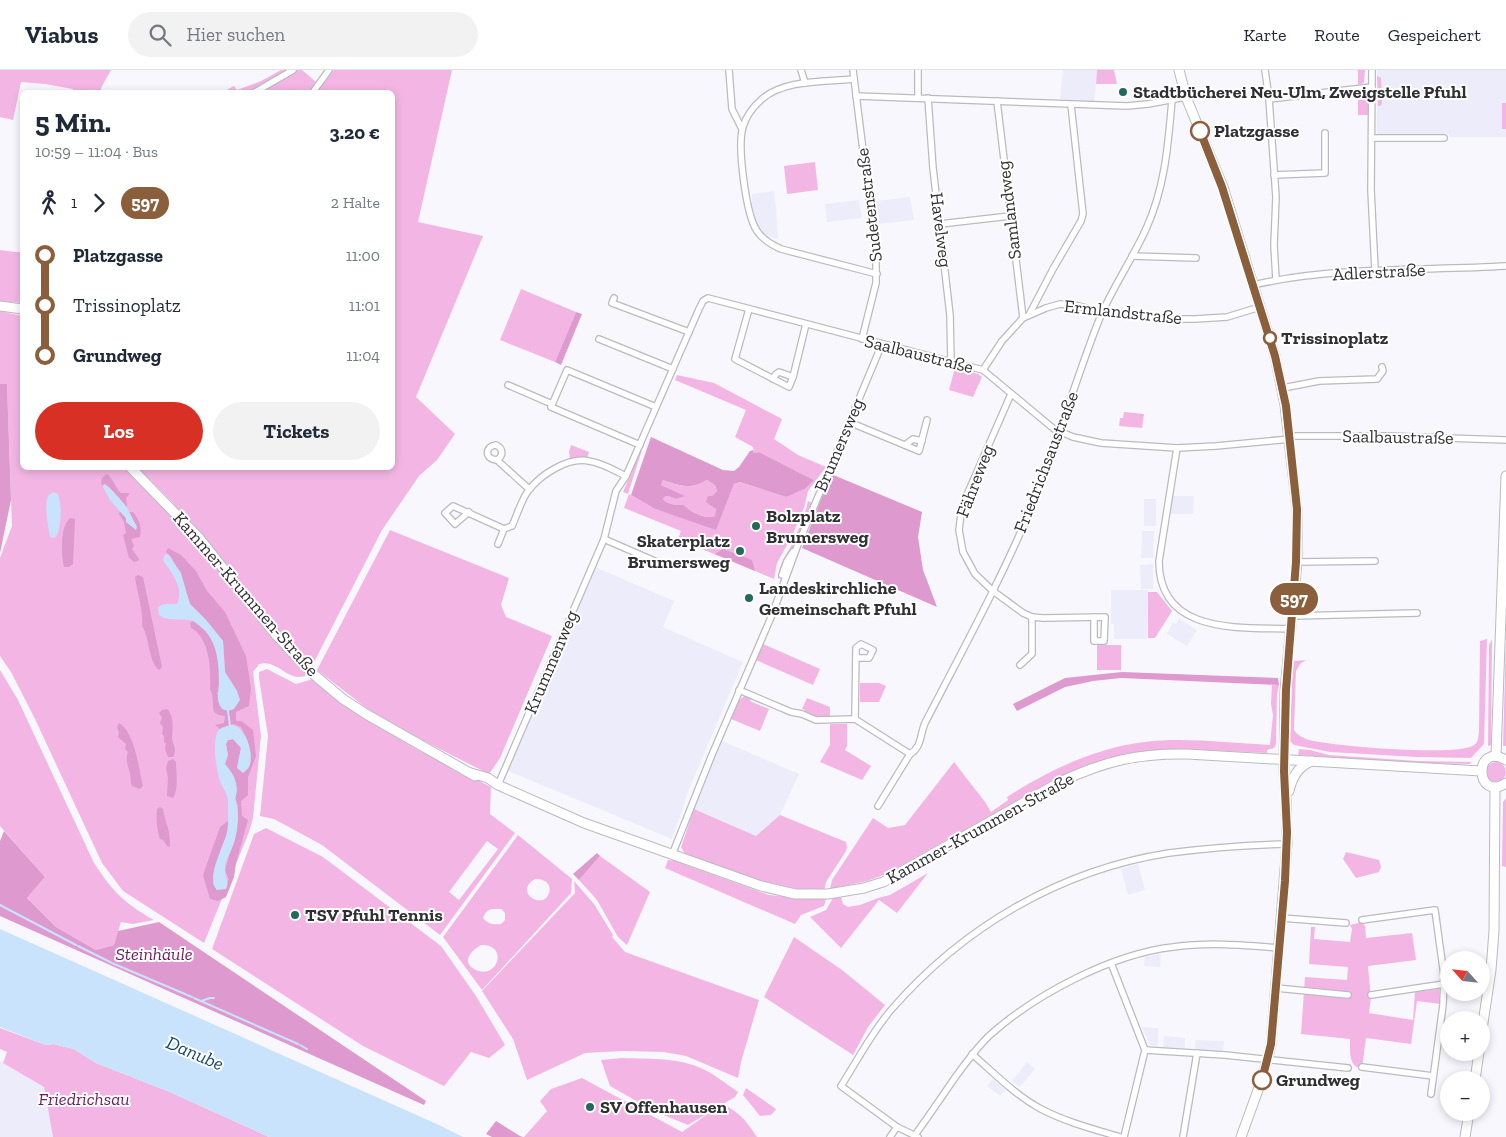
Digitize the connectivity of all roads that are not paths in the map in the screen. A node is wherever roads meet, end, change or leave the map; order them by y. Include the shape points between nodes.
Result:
1 (293, 70) edge
2 (329, 70) edge
3 (729, 70) edge
4 (802, 70) edge
5 (853, 70) edge
6 (918, 70) edge
7 (1178, 70) edge
8 (1265, 70) edge
9 (1372, 70) edge
10 (854, 79) junction
11 (805, 83) junction
12 (1372, 87) junction
13 (258, 90) edge
14 (314, 90) edge
15 (856, 96) junction
16 (918, 97) junction
17 (1186, 97) junction
18 (928, 98) junction
19 (1269, 98) junction
20 (1172, 100) junction
21 (997, 101) junction
22 (1071, 104) junction
23 (749, 114) junction
24 (737, 116) junction
25 (742, 129) junction
26 (1325, 133) dead end
27 (1372, 138) junction
28 (1444, 138) dead end
29 (1274, 175) junction
30 (1010, 216) junction
31 (940, 224) junction
32 (1132, 256) junction
33 (1196, 258) dead end
34 (1506, 266) edge
35 (1375, 270) junction
36 (877, 274) junction
37 (1276, 280) junction
38 (1253, 285) junction
39 (614, 298) dead end
40 (708, 298) joint
41 (0, 306) edge
42 (1260, 307) junction
43 (20, 309) edge
44 (750, 309) junction
45 (1103, 312) junction
46 (1030, 314) junction
47 (1022, 318) junction
48 (806, 324) junction
49 (689, 332) junction
50 (862, 339) junction
51 (599, 340) dead end
52 (882, 344) junction
53 (728, 355) dead end
54 (735, 359) junction
55 (951, 362) junction
56 (1382, 367) dead end
57 (673, 369) junction
58 (983, 370) junction
59 (793, 377) junction
60 (773, 379) junction
61 (508, 385) dead end
62 (1283, 388) junction
63 (1011, 394) junction
64 (552, 404) junction
65 (656, 407) junction
66 (927, 420) dead end
67 (849, 422) junction
68 (1060, 432) junction
69 (1289, 438) junction
70 (1506, 440) edge
71 (922, 441) junction
72 (640, 445) junction
73 (905, 445) junction
74 (1177, 448) junction
75 (496, 460) dead end
76 (133, 470) edge
77 (626, 476) junction
78 (1506, 476) edge
79 (529, 490) junction
80 (469, 512) dead end
81 (504, 530) junction
82 (604, 539) junction
83 (498, 544) dead end
84 (1375, 561) dead end
85 (1296, 562) junction
86 (666, 566) dead end
87 (993, 591) junction
88 (1503, 591) edge
89 (1416, 613) dead end
90 (1032, 616) junction
91 (1293, 616) junction
92 (1094, 617) dead end
93 (1292, 629) junction
94 (856, 658) dead end
95 (1020, 665) dead end
96 (740, 690) junction
97 (854, 719) junction
98 (910, 754) junction
99 (1496, 756) junction
100 (1284, 759) junction
101 (1317, 760) junction
102 (1506, 760) edge
103 (1481, 770) junction
104 (1506, 783) edge
105 (498, 785) junction
106 (1495, 787) junction
107 (1286, 801) junction
108 (878, 806) dead end
109 (1287, 844) junction
110 (672, 855) junction
111 (1282, 918) junction
112 (1362, 920) dead end
113 (1346, 923) dead end
114 (1279, 948) junction
115 (1442, 951) edge
116 (1111, 963) junction
117 (1491, 970) joint
118 (1440, 985) edge
119 (1276, 988) junction
120 (1371, 994) dead end
121 (1348, 995) dead end
122 (1443, 1001) edge
123 (1485, 1011) edge
124 (1145, 1050) junction
125 (1197, 1053) junction
126 (972, 1054) junction
127 (1268, 1060) junction
128 (1362, 1067) dead end
129 (1348, 1068) dead end
130 (1433, 1076) junction
131 (1431, 1094) dead end
132 (1468, 1121) edge
133 (897, 1127) junction
134 (916, 1136) edge
135 (890, 1137) edge
136 (1122, 1137) edge
137 (1183, 1137) edge
138 (1241, 1137) edge
139 (1465, 1137) edge

1 - 13 street
2 - 14 street
3 - 24 street via 732,109
4 - 11 street
5 - 10 street, Sudetenstraße
6 - 16 street
7 - 17 street
8 - 19 street
9 - 12 street
10 - 11 street
10 - 15 street, Sudetenstraße
11 - 23 street via 779,89 764,98
12 - 19 street
12 - 27 street
15 - 16 street
15 - 36 street, Sudetenstraße
16 - 18 street
17 - 20 street
17 - 38 street via 1222,187
18 - 21 street
18 - 31 street, Havelweg
19 - 29 street
20 - 22 street via 1132,106
20 - 32 street, Friedrichsaustraße via 1161,186
21 - 22 street
21 - 30 street, Samlandweg
22 - 46 street via 1083,214
23 - 24 street
23 - 25 street
24 - 25 street
25 - 36 street via 741,154 747,204 752,222 766,242
26 - 29 street via 1325,173
27 - 28 street
27 - 35 street
29 - 37 street
30 - 31 street
30 - 47 street, Samlandweg
31 - 55 street, Havelweg via 950,315
32 - 33 street
32 - 45 street, Friedrichsaustraße
34 - 35 street, Adlerstraße
35 - 37 street, Adlerstraße
36 - 50 street, Sudetenstraße
37 - 38 street, Adlerstraße
38 - 42 street
39 - 49 street via 612,303
40 - 44 street, Saalbaustraße
40 - 49 street, Krummenweg via 703,301
41 - 43 street
42 - 45 street, Ermlandstraße via 1227,317 1196,318
42 - 62 street
44 - 48 street, Saalbaustraße
44 - 54 street
45 - 46 street, Ermlandstraße via 1067,304
45 - 68 street, Friedrichsaustraße
46 - 47 street, Ermlandstraße
47 - 58 street, Ermlandstraße
48 - 50 street, Saalbaustraße
48 - 59 street
49 - 57 street, Krummenweg
50 - 52 street, Saalbaustraße
51 - 57 street
52 - 55 street, Saalbaustraße
52 - 67 street, Brumersweg
53 - 54 street
54 - 60 street
55 - 58 street, Saalbaustraße
56 - 62 street via 1377,379 1319,381
57 - 65 street, Krummenweg
58 - 63 street, Saalbaustraße
59 - 60 street via 779,372
59 - 60 street via 789,387
61 - 64 street
62 - 69 street
63 - 68 street, Saalbaustraße
63 - 87 street, Fähreweg via 969,489 959,520 963,552 975,574
64 - 65 street via 567,370
64 - 72 street via 551,407
65 - 72 street, Krummenweg
66 - 71 street
67 - 73 street
67 - 96 street, Brumersweg via 797,547 784,567 772,615
68 - 74 street, Saalbaustraße via 1101,443
68 - 87 street, Friedrichsaustraße via 1032,505
69 - 70 street, Saalbaustraße via 1394,436
69 - 74 street, Saalbaustraße
69 - 85 street via 1298,526
71 - 73 street via 913,439
71 - 73 street via 919,451
72 - 77 street, Krummenweg
74 - 93 street via 1159,561 1162,584 1169,598 1177,609 1205,623
75 - 79 street
76 - 105 street, Kammer-Krummen-Straße via 200,539 276,635 312,674 395,732 485,783
77 - 79 street via 591,461 570,461
77 - 82 street, Krummenweg
78 - 88 street
79 - 81 street via 512,526
80 - 81 street
81 - 83 street
82 - 86 street
82 - 105 street, Krummenweg
84 - 85 street
85 - 91 street
87 - 90 street, Fähreweg
87 - 98 street, Friedrichsaustraße via 925,723 915,751
88 - 99 street
89 - 91 street
90 - 92 street
90 - 95 street via 1032,654
91 - 93 street
93 - 100 street
94 - 97 street
96 - 97 street via 816,720
96 - 110 street, Brumersweg
97 - 98 street
98 - 108 street, Friedrichsaustraße
99 - 102 street
99 - 103 street via 1487,759
100 - 101 street, Kammer-Krummen-Straße
100 - 107 street
100 - 110 street, Kammer-Krummen-Straße via 1166,754 1100,765 1062,781 883,882 842,893 807,895 780,891
101 - 103 street, Kammer-Krummen-Straße
101 - 107 street via 1307,763 1293,776
103 - 106 street via 1486,783
104 - 106 street
105 - 110 street, Kammer-Krummen-Straße via 584,823
106 - 117 street
107 - 109 street
109 - 111 street
109 - 133 street via 1209,849 1128,862 1044,892 980,928 915,984 890,1012 841,1086
111 - 113 street
111 - 114 street
112 - 115 street via 1435,910
114 - 116 street via 1190,945 1156,949
114 - 119 street
116 - 124 street
116 - 126 street via 1058,988 1014,1015
117 - 123 street
118 - 120 street
119 - 121 street
119 - 127 street
122 - 130 street
124 - 125 street
124 - 136 street
125 - 127 street
125 - 137 street
126 - 134 street
126 - 136 street via 1040,1108 1078,1125
127 - 129 street
127 - 138 street
128 - 130 street
130 - 131 street
132 - 139 street
133 - 134 street
133 - 135 street

